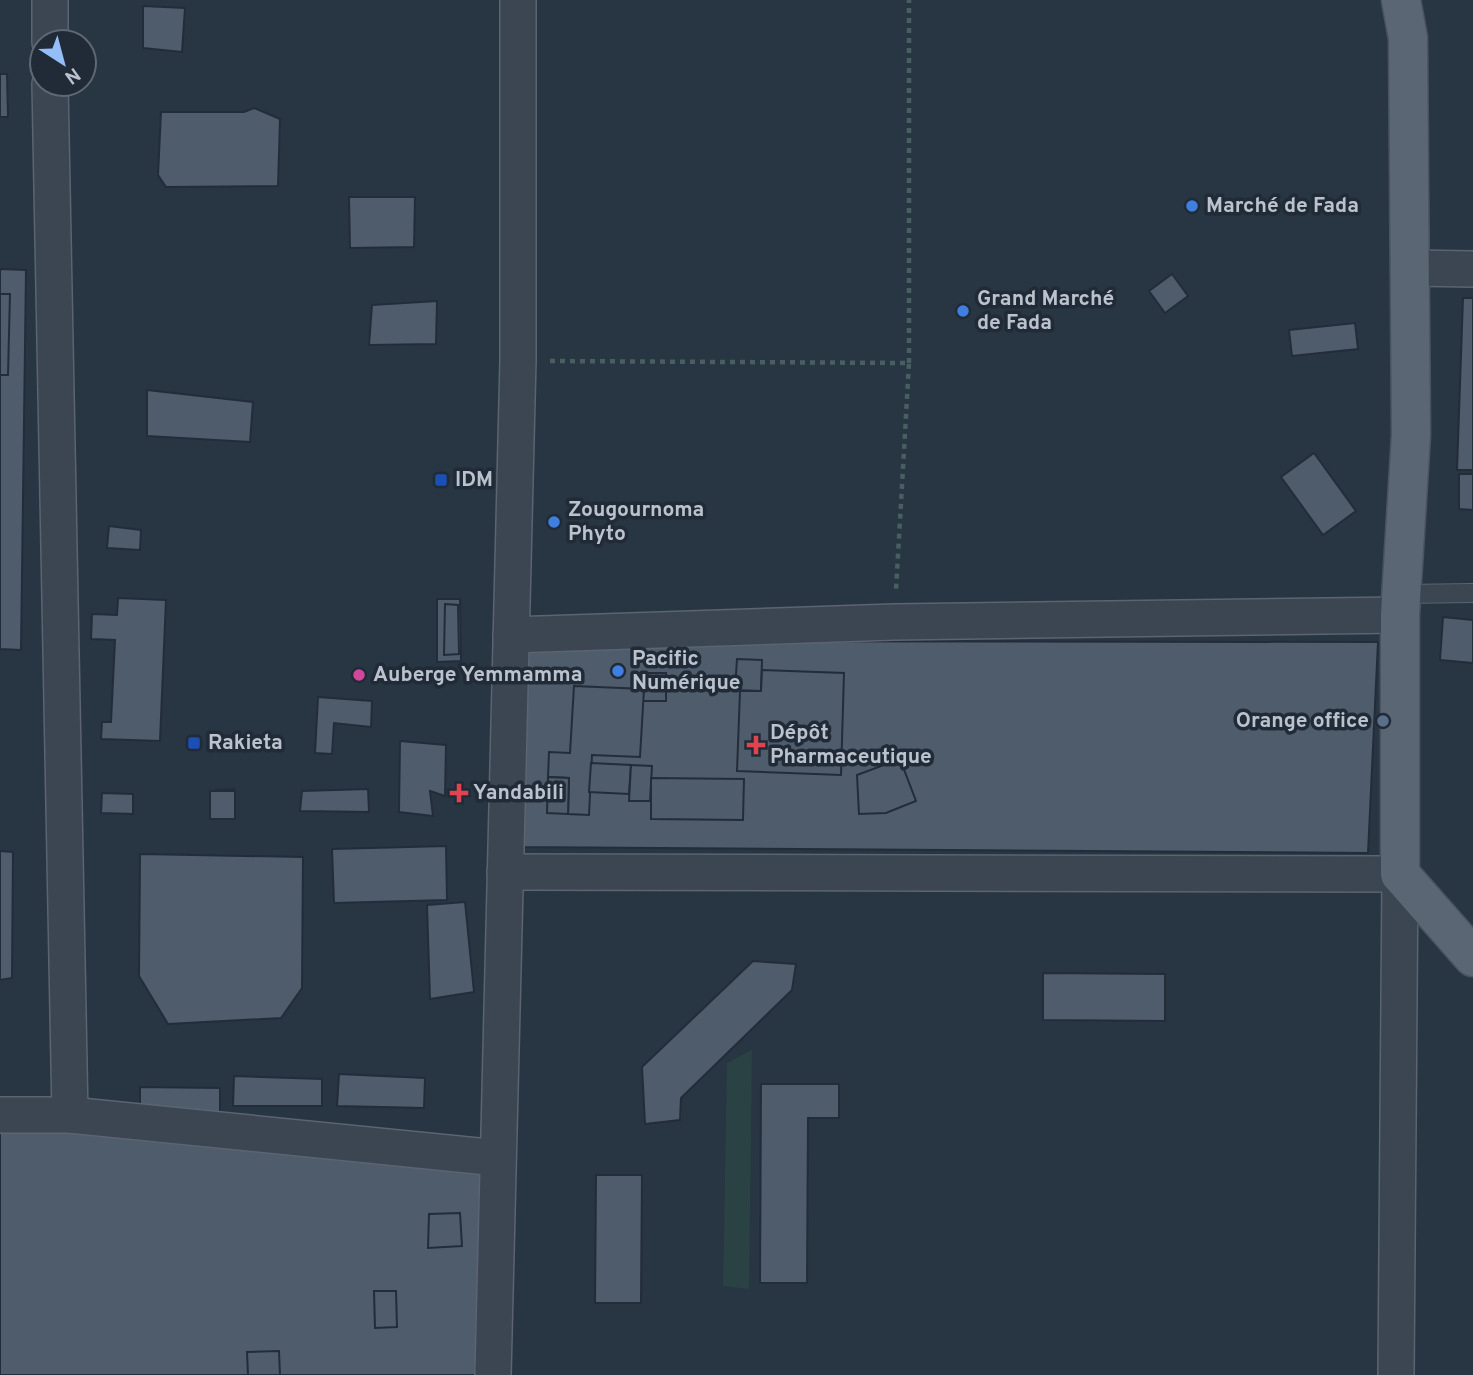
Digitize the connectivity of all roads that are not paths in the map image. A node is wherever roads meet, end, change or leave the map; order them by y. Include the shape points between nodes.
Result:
1 (50, 0) edge
2 (518, 0) edge
3 (1401, 0) edge
4 (50, 28) edge
5 (50, 98) edge
6 (1410, 268) junction
7 (1473, 269) edge
8 (1473, 593) edge
9 (1401, 604) junction
10 (511, 635) junction
11 (505, 872) junction
12 (1400, 874) junction
13 (1473, 957) edge
14 (0, 1115) edge
15 (70, 1115) junction
16 (498, 1158) junction
17 (493, 1375) edge
18 (1396, 1375) edge

1 - 4 street
2 - 10 street via 518,360
3 - 6 main road via 1408,38
5 - 15 street
6 - 7 street
6 - 9 main road via 1412,435
8 - 9 lane
9 - 10 street
9 - 12 main road
10 - 11 street
11 - 12 street
11 - 16 street
12 - 13 main road
12 - 18 street
14 - 15 street
15 - 16 street
16 - 17 street

